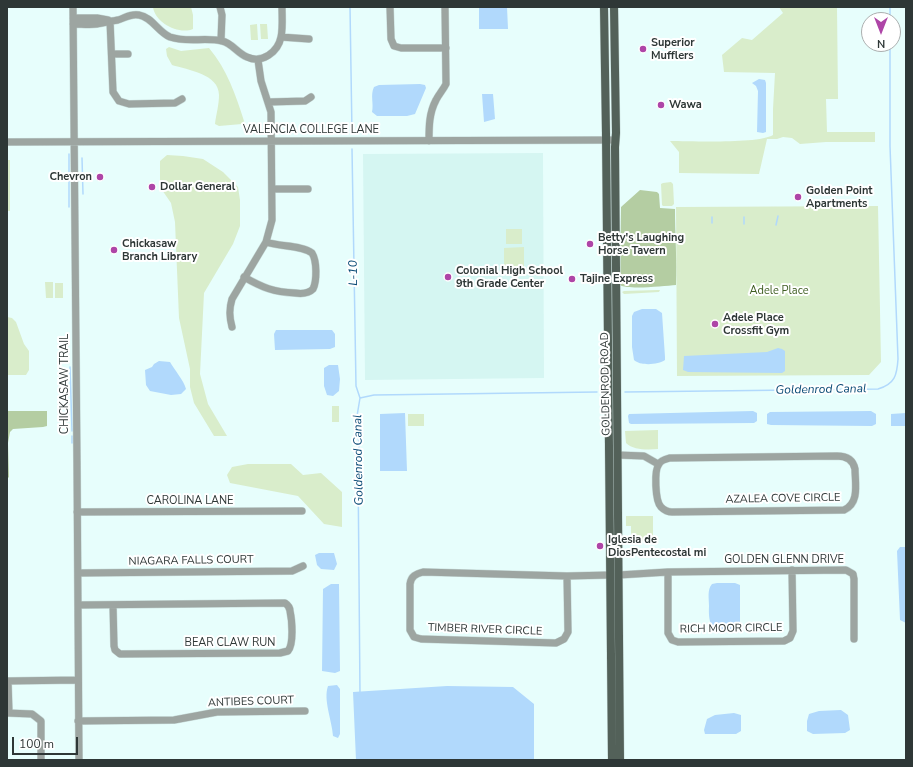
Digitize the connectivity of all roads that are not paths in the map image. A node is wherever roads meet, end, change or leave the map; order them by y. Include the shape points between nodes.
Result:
1 (73, 7) edge
2 (220, 7) edge
3 (282, 7) edge
4 (390, 7) edge
5 (445, 7) edge
6 (604, 7) edge
7 (614, 7) edge
8 (73, 21) junction
9 (110, 21) junction
10 (281, 37) junction
11 (309, 39) dead end
12 (221, 40) junction
13 (446, 48) junction
14 (112, 54) junction
15 (128, 54) dead end
16 (258, 60) junction
17 (311, 97) dead end
18 (182, 99) dead end
19 (269, 102) junction
20 (606, 140) junction
21 (615, 140) junction
22 (271, 141) junction
23 (429, 141) junction
24 (7, 142) edge
25 (75, 142) junction
26 (272, 189) junction
27 (308, 189) dead end
28 (266, 242) junction
29 (244, 277) junction
30 (607, 294) junction
31 (616, 304) junction
32 (232, 327) dead end
33 (608, 440) junction
34 (618, 455) junction
35 (608, 456) junction
36 (658, 464) junction
37 (618, 468) junction
38 (302, 511) dead end
39 (77, 512) junction
40 (303, 566) dead end
41 (792, 570) junction
42 (668, 572) junction
43 (78, 573) junction
44 (610, 575) junction
45 (619, 575) junction
46 (567, 576) junction
47 (78, 605) junction
48 (113, 605) junction
49 (854, 639) dead end
50 (78, 680) junction
51 (7, 681) edge
52 (305, 711) dead end
53 (8, 713) edge
54 (78, 721) junction
55 (41, 760) edge
56 (79, 760) edge
57 (612, 760) edge
58 (620, 760) edge

1 - 8 street, CHICKASAW TRAIL
2 - 12 street
3 - 10 street
4 - 13 street via 391,39 394,46
5 - 13 street
6 - 20 main road, GOLDENROD ROAD
7 - 21 main road, GOLDENROD ROAD
8 - 9 street via 98,24
8 - 25 street, CHICKASAW TRAIL
9 - 12 street via 139,15 175,38
9 - 14 street
10 - 11 street
10 - 16 street via 267,57
12 - 16 street via 248,58
13 - 23 street via 446,84 432,108
14 - 15 street
14 - 18 street via 113,92 119,101 129,104 175,103
16 - 19 street via 261,81
17 - 19 street via 304,101
19 - 22 street
20 - 21 street, VALENCIA COLLEGE LANE
20 - 23 street, VALENCIA COLLEGE LANE
20 - 30 main road, GOLDENROD ROAD
21 - 31 main road, GOLDENROD ROAD
22 - 23 street, VALENCIA COLLEGE LANE
22 - 25 street, VALENCIA COLLEGE LANE
22 - 26 street
24 - 25 street, VALENCIA COLLEGE LANE
25 - 39 street, CHICKASAW TRAIL
26 - 27 street
26 - 28 street via 272,220
28 - 29 street
28 - 29 street via 312,253 315,273 313,289 306,293 280,293
29 - 32 street via 232,299 229,316
30 - 31 main road
30 - 33 main road, GOLDENROD ROAD
31 - 34 main road, GOLDENROD ROAD
33 - 34 main road
33 - 35 main road, GOLDENROD ROAD
34 - 36 street via 644,456
34 - 37 main road, GOLDENROD ROAD
35 - 37 main road
35 - 44 main road, GOLDENROD ROAD
36 - 36 street, AZALEA COVE CIRCLE via 667,458 675,457 841,456 854,464 855,500 851,506 841,511 672,512 660,507 656,499
37 - 45 main road, GOLDENROD ROAD
38 - 39 street, CAROLINA LANE
39 - 43 street, CHICKASAW TRAIL
40 - 43 street, NIAGARA FALLS COURT via 292,571
41 - 42 street, GOLDEN GLENN DRIVE
41 - 42 street, RICH MOOR CIRCLE via 793,631 790,638 784,641 672,640 668,633
41 - 49 street, GOLDEN GLENN DRIVE via 846,570 853,574
42 - 45 street, GOLDEN GLENN DRIVE
43 - 47 street, CHICKASAW TRAIL
44 - 46 street, TIMBER RIVER CIRCLE
44 - 57 main road, GOLDENROD ROAD
45 - 58 main road, GOLDENROD ROAD
46 - 46 street, TIMBER RIVER CIRCLE via 423,572 416,574 410,584 410,630 414,637 421,639 556,643 564,639 568,632
47 - 48 street, BEAR CLAW RUN
47 - 50 street, CHICKASAW TRAIL
48 - 48 street, BEAR CLAW RUN via 114,646 120,654 280,653 288,651 292,644 290,611 285,603
50 - 51 street
50 - 54 street, CHICKASAW TRAIL
51 - 53 street
52 - 54 street, ANTIBES COURT via 217,712 174,720
53 - 55 street via 32,714 41,720
54 - 56 street, CHICKASAW TRAIL

